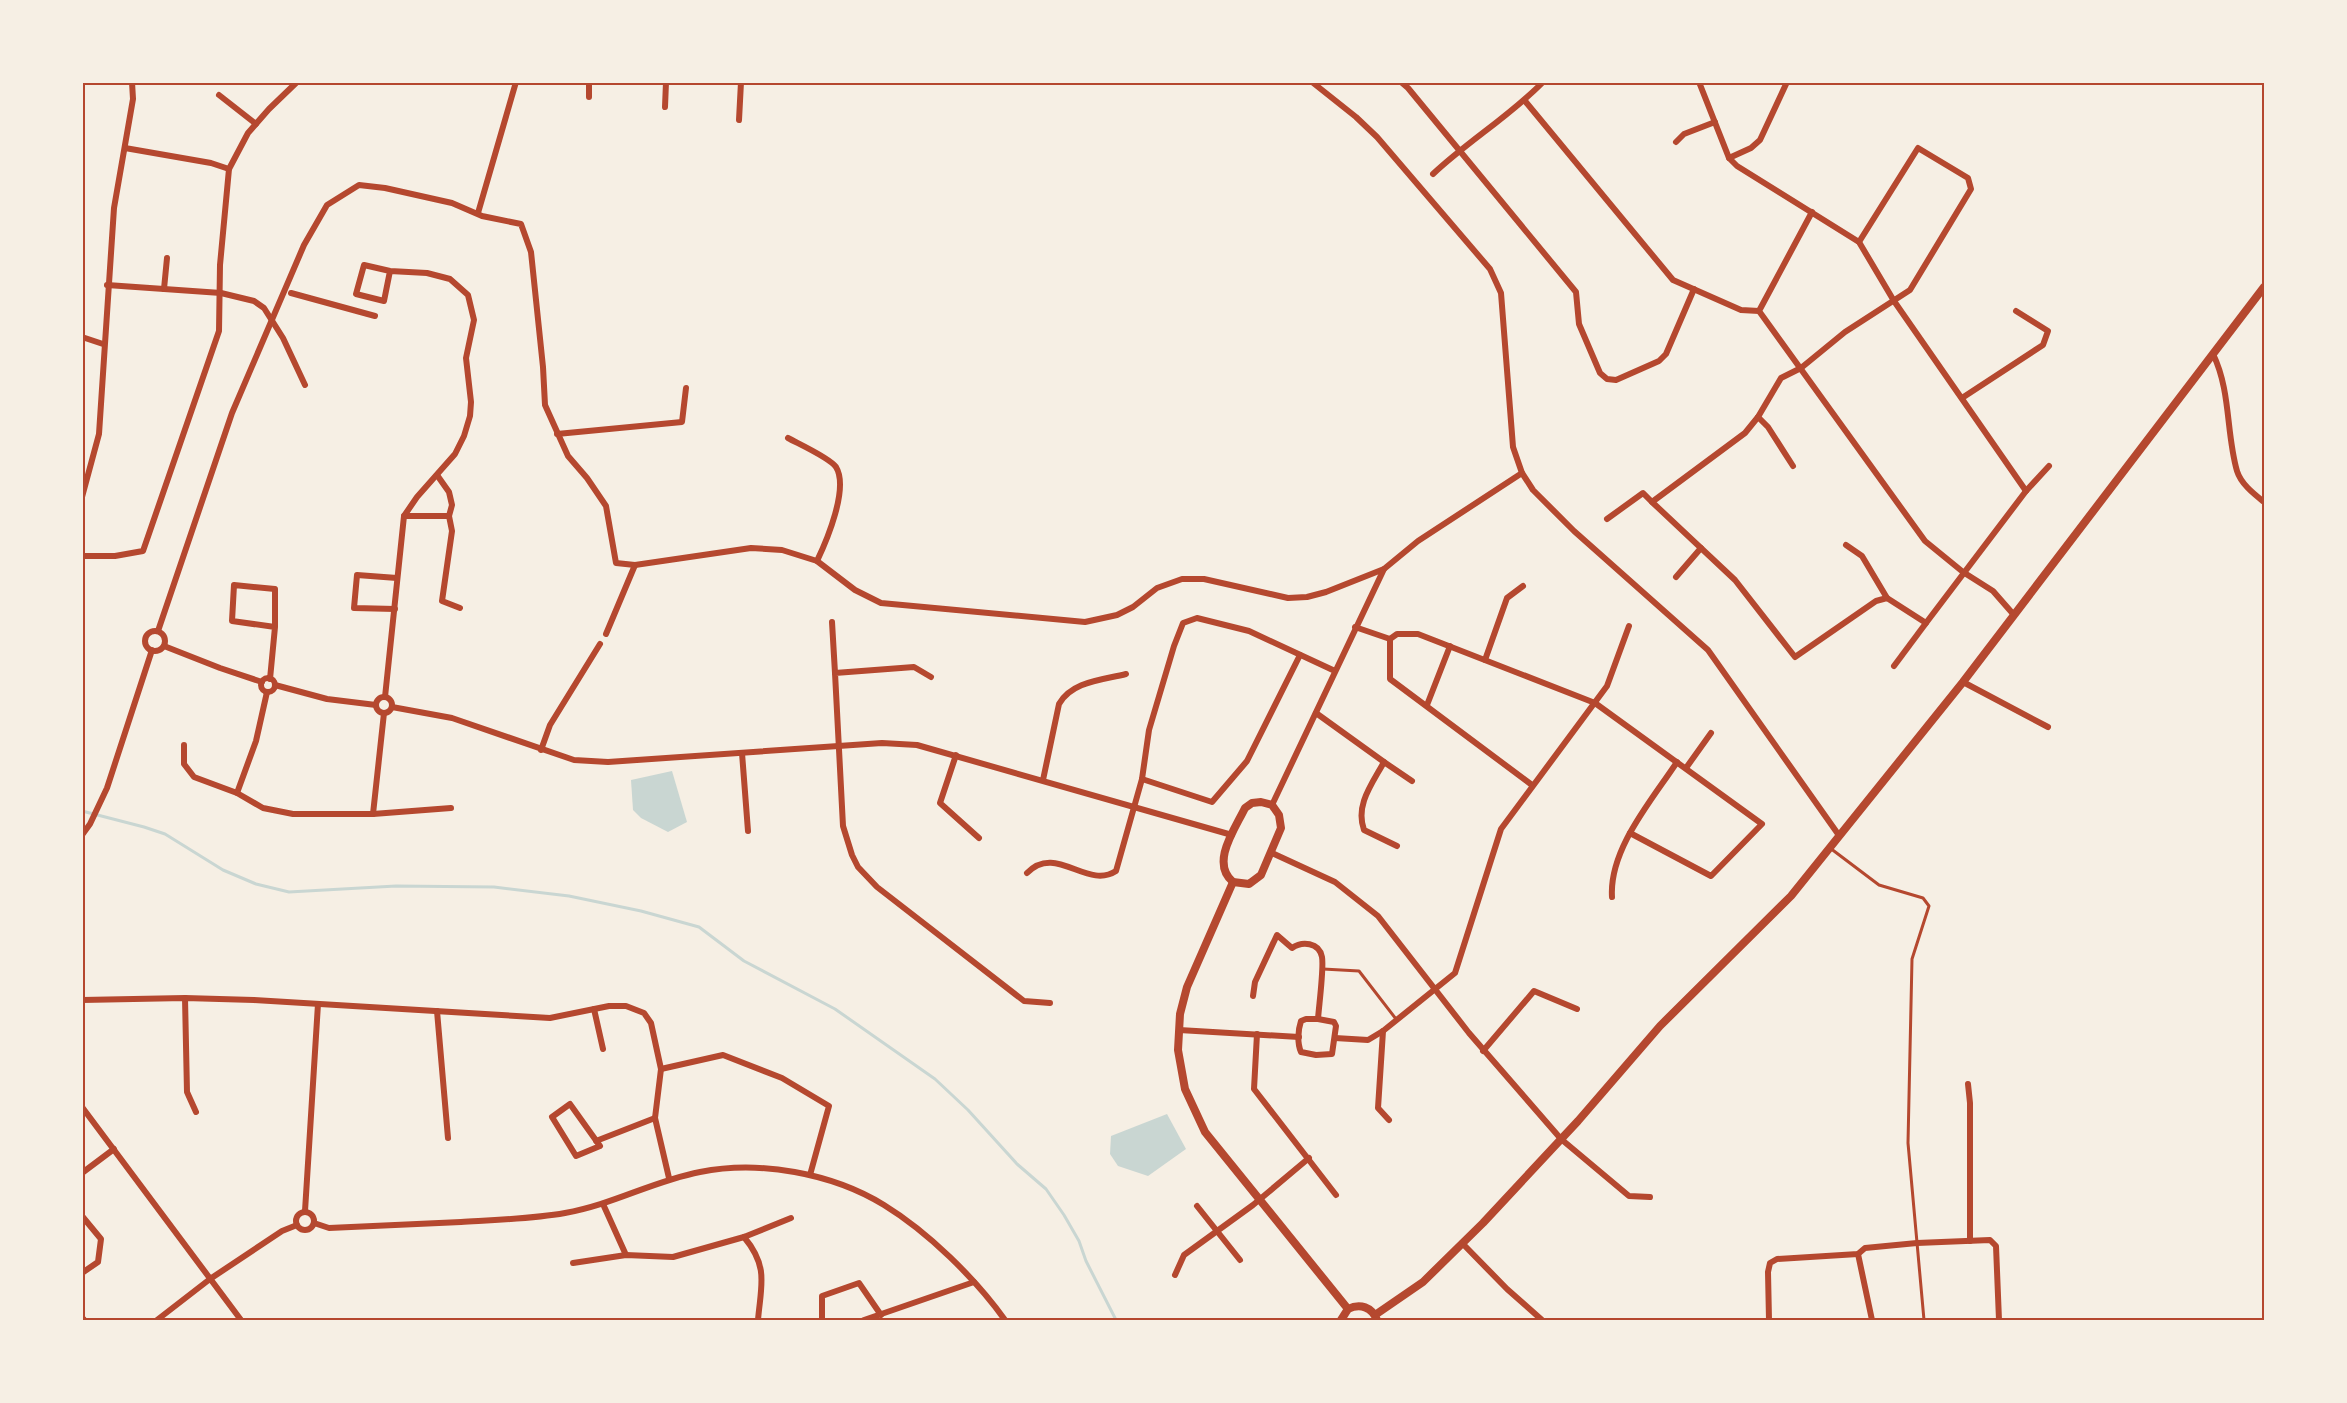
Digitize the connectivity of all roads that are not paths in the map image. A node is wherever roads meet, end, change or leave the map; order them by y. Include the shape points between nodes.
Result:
1 (132, 82) edge
2 (297, 82) edge
3 (516, 82) edge
4 (589, 82) edge
5 (666, 82) edge
6 (741, 82) edge
7 (1312, 82) edge
8 (1401, 82) edge
9 (1414, 82) edge
10 (1543, 82) edge
11 (1699, 82) edge
12 (1786, 82) edge
13 (1408, 88) junction
14 (219, 95) dead end
15 (589, 97) dead end
16 (1526, 100) junction
17 (665, 107) dead end
18 (739, 120) dead end
19 (1714, 122) junction
20 (256, 124) junction
21 (1676, 142) dead end
22 (124, 148) junction
23 (1459, 149) junction
24 (1729, 158) junction
25 (229, 169) junction
26 (1433, 174) dead end
27 (1812, 212) junction
28 (478, 213) junction
29 (1859, 242) junction
30 (167, 258) dead end
31 (390, 271) junction
32 (108, 285) junction
33 (2265, 287) edge
34 (164, 289) junction
35 (1694, 289) junction
36 (221, 292) junction
37 (291, 293) dead end
38 (1893, 301) junction
39 (1759, 311) junction
40 (2016, 311) dead end
41 (375, 316) dead end
42 (271, 322) junction
43 (82, 337) edge
44 (103, 344) junction
45 (2213, 354) junction
46 (1801, 368) junction
47 (305, 385) dead end
48 (686, 387) dead end
49 (1962, 398) junction
50 (1758, 417) junction
51 (557, 434) junction
52 (788, 438) dead end
53 (1793, 466) dead end
54 (2049, 466) dead end
55 (1522, 474) junction
56 (437, 475) junction
57 (2026, 490) junction
58 (82, 497) edge
59 (1652, 502) junction
60 (2265, 502) edge
61 (404, 516) junction
62 (449, 516) junction
63 (1607, 519) dead end
64 (1846, 545) dead end
65 (1701, 548) junction
66 (82, 556) edge
67 (817, 561) junction
68 (635, 565) junction
69 (1384, 569) junction
70 (1963, 572) junction
71 (1676, 577) dead end
72 (397, 578) junction
73 (1523, 586) dead end
74 (1887, 598) junction
75 (460, 608) dead end
76 (395, 609) junction
77 (2014, 615) junction
78 (832, 622) dead end
79 (1926, 623) junction
80 (1629, 626) dead end
81 (275, 627) junction
82 (1355, 627) junction
83 (158, 631) junction
84 (606, 634) dead end
85 (1390, 639) junction
86 (600, 644) dead end
87 (164, 646) junction
88 (1450, 646) junction
89 (152, 650) junction
90 (1300, 655) junction
91 (1485, 660) junction
92 (1894, 666) dead end
93 (1335, 671) junction
94 (835, 673) junction
95 (1126, 674) dead end
96 (931, 677) dead end
97 (270, 679) junction
98 (262, 682) junction
99 (1963, 682) junction
100 (275, 685) junction
101 (267, 692) junction
102 (385, 698) junction
103 (1595, 703) junction
104 (376, 705) junction
105 (1427, 705) junction
106 (392, 707) junction
107 (384, 713) junction
108 (1316, 713) junction
109 (2048, 727) dead end
110 (1711, 733) dead end
111 (184, 745) dead end
112 (840, 745) junction
113 (541, 750) junction
114 (742, 753) junction
115 (956, 755) junction
116 (1384, 762) junction
117 (1677, 762) junction
118 (1686, 768) junction
119 (1142, 779) junction
120 (1043, 780) junction
121 (1412, 781) dead end
122 (1532, 785) junction
123 (237, 794) junction
124 (1272, 805) junction
125 (1134, 806) junction
126 (451, 808) dead end
127 (374, 814) junction
128 (748, 831) dead end
129 (1630, 833) junction
130 (1839, 834) junction
131 (82, 835) edge
132 (1233, 835) junction
133 (979, 838) dead end
134 (1397, 846) dead end
135 (1829, 847) junction
136 (1272, 853) junction
137 (1027, 873) dead end
138 (1233, 882) junction
139 (1612, 897) dead end
140 (1321, 969) junction
141 (1435, 988) junction
142 (1253, 996) dead end
143 (185, 998) junction
144 (82, 1000) edge
145 (1050, 1003) dead end
146 (318, 1004) junction
147 (1577, 1009) dead end
148 (594, 1010) junction
149 (437, 1011) junction
150 (1318, 1019) junction
151 (1396, 1019) junction
152 (1179, 1030) junction
153 (1383, 1030) junction
154 (1257, 1034) junction
155 (1299, 1037) junction
156 (1335, 1038) junction
157 (603, 1049) dead end
158 (1484, 1051) junction
159 (661, 1069) junction
160 (1968, 1084) dead end
161 (82, 1107) edge
162 (196, 1112) dead end
163 (655, 1118) junction
164 (1389, 1120) dead end
165 (448, 1138) dead end
166 (1561, 1138) junction
167 (596, 1141) junction
168 (114, 1149) junction
169 (1309, 1158) junction
170 (82, 1173) edge
171 (810, 1175) junction
172 (669, 1178) junction
173 (1336, 1195) dead end
174 (1650, 1197) dead end
175 (1259, 1199) junction
176 (603, 1204) junction
177 (1197, 1206) dead end
178 (305, 1211) junction
179 (82, 1216) edge
180 (791, 1218) dead end
181 (314, 1223) junction
182 (297, 1225) junction
183 (1217, 1230) junction
184 (744, 1237) junction
185 (1970, 1241) junction
186 (1462, 1243) junction
187 (1917, 1243) junction
188 (1858, 1254) junction
189 (626, 1255) junction
190 (1240, 1260) dead end
191 (573, 1263) dead end
192 (82, 1273) edge
193 (1175, 1275) dead end
194 (210, 1279) junction
195 (974, 1282) junction
196 (1348, 1309) junction
197 (881, 1315) junction
198 (1376, 1318) edge
199 (157, 1320) edge
200 (241, 1320) edge
201 (758, 1320) edge
202 (822, 1320) edge
203 (864, 1320) edge
204 (1005, 1320) edge
205 (1341, 1320) edge
206 (1542, 1320) edge
207 (1769, 1320) edge
208 (1872, 1320) edge
209 (1924, 1320) edge
210 (1999, 1320) edge

1 - 22 street via 133,99
2 - 20 street
3 - 28 street
4 - 15 street
5 - 17 street
6 - 18 street
7 - 55 street via 1377,137 1490,269 1501,293 1513,447
8 - 13 street
9 - 13 street
10 - 16 street
11 - 19 street
12 - 24 street via 1760,140
13 - 23 street
14 - 20 street
16 - 23 street
16 - 35 street via 1673,280
19 - 21 street via 1684,134
19 - 24 street
20 - 25 street
22 - 25 street
22 - 32 street
23 - 26 street
23 - 35 street via 1576,292 1579,324 1600,373 1607,379 1616,380 1666,354
24 - 27 street
25 - 36 street
27 - 29 street
27 - 39 street
28 - 42 street via 452,203 359,185 327,205 304,244
28 - 51 street via 521,224 531,252 545,405
29 - 38 street
29 - 38 street via 1918,148 1968,178 1971,189 1910,290
30 - 34 street
31 - 31 street via 364,265 356,294 384,301
31 - 56 street via 450,279 468,295 474,320 466,358 470,416 455,454
32 - 34 street
32 - 44 street
33 - 45 street
34 - 36 street
35 - 39 street via 1741,310
36 - 42 street via 254,301 264,308
36 - 66 street via 219,331 143,551
37 - 41 street
38 - 46 street via 1845,332
38 - 49 street
39 - 46 street
40 - 49 street via 2048,331 2043,345
42 - 47 street
42 - 83 street via 232,413
43 - 44 street
44 - 58 street via 99,434
45 - 60 street via 2222,371 2238,473 2252,493
45 - 77 street
46 - 50 street via 1781,378
46 - 70 street via 1925,541
48 - 51 street via 682,422
49 - 57 street
50 - 53 street
50 - 59 street via 1745,433
51 - 68 street via 568,456 606,506 616,563
52 - 67 street via 835,465 841,480 830,532
54 - 57 street
55 - 69 street via 1418,541
55 - 130 street via 1574,531 1708,650
56 - 61 street
56 - 62 street via 449,492
57 - 70 street
59 - 63 street via 1643,493
59 - 65 street
61 - 62 street
61 - 72 street
62 - 75 street via 452,531 442,602
64 - 74 street via 1862,556
65 - 71 street
65 - 74 street via 1735,580 1795,657 1876,601
67 - 68 street via 782,550 751,548
67 - 69 street via 855,590 881,603 1085,622 1117,615 1157,588 1182,579 1204,579 1298,598 1326,592
68 - 84 street
69 - 82 street
70 - 77 street via 1993,591
70 - 79 street
72 - 76 street
72 - 76 street via 357,575 354,608
73 - 91 street via 1507,598
74 - 79 street
76 - 102 street
77 - 99 street
78 - 94 street
79 - 92 street
80 - 103 street via 1607,686
81 - 81 street via 275,589 234,585 232,621
81 - 97 street
82 - 85 street
82 - 93 street
83 - 87 street via 164,636
83 - 89 street via 150,632 146,638
85 - 88 street via 1398,634 1418,634
85 - 105 street via 1390,679
86 - 113 street via 550,725
87 - 89 street
87 - 98 street
88 - 91 street
88 - 105 street
89 - 131 street via 107,788
90 - 93 street
90 - 119 street via 1247,761 1212,802
90 - 119 street via 1249,631 1197,618 1184,623 1149,730
91 - 103 street
93 - 108 street
94 - 96 street via 914,667
94 - 112 street
95 - 120 street via 1065,694 1059,704
97 - 98 street
97 - 100 street
98 - 101 street
99 - 109 street
99 - 130 street
100 - 101 street
100 - 104 street via 327,699
101 - 123 street via 256,741
102 - 104 street
102 - 106 street
103 - 117 street
103 - 122 street
104 - 107 street
105 - 122 street
106 - 107 street
106 - 113 street via 452,718
107 - 127 street
108 - 116 street
108 - 124 street
110 - 118 street
111 - 123 street via 184,764 194,777
112 - 114 street
112 - 115 street via 917,745
112 - 145 street via 843,826 858,867 877,887 1024,1001
113 - 114 street via 574,760 608,762
114 - 128 street
115 - 120 street
115 - 133 street via 940,803
116 - 121 street
116 - 134 street via 1360,808 1360,821 1364,831
117 - 118 street
117 - 129 street
118 - 129 street via 1762,824 1711,876
119 - 125 street
120 - 125 street
122 - 141 street via 1501,829 1455,973
123 - 127 street via 263,807 293,814
124 - 132 street via 1252,803 1245,808
124 - 136 street via 1281,828
125 - 132 street
125 - 137 street via 1116,871 1109,876 1048,861
126 - 127 street
129 - 139 street via 1611,884
130 - 135 street
132 - 138 street via 1223,858 1223,870
135 - 166 street via 1791,896 1660,1026
135 - 187 lane via 1879,885 1923,898 1929,906 1912,959 1908,1143
136 - 138 street via 1261,875 1249,884
136 - 141 street via 1335,882 1355,896 1378,916
138 - 152 street via 1187,987
140 - 142 street via 1322,956 1316,947 1300,943 1292,948 1277,935 1255,982
140 - 150 street
140 - 151 lane via 1359,971
141 - 151 street
141 - 158 street
143 - 144 street
143 - 146 street
143 - 162 street via 187,1092
146 - 149 street
146 - 178 street
147 - 158 street via 1534,991
148 - 149 street via 550,1018
148 - 157 street
148 - 159 street via 626,1006 644,1013 651,1023
149 - 165 street
150 - 155 street via 1301,1022
150 - 156 street via 1334,1022
151 - 153 street
152 - 154 street
152 - 175 street via 1178,1050 1185,1089 1205,1132
153 - 156 street via 1368,1040
153 - 164 street via 1378,1108
154 - 155 street
154 - 169 street via 1254,1089
155 - 156 street via 1301,1052 1316,1055 1332,1054
158 - 166 street
159 - 163 street
159 - 171 street via 723,1055 783,1079 829,1106
160 - 185 street
161 - 168 street
163 - 167 street
163 - 172 street
166 - 174 street via 1629,1196
166 - 186 street
167 - 167 street via 570,1104 552,1117 576,1156 600,1146
168 - 170 street
168 - 194 street
169 - 173 street
169 - 175 street
171 - 172 street via 739,1168
171 - 195 street via 884,1204
172 - 176 street
175 - 183 street
175 - 196 street
176 - 181 street via 538,1218 329,1228
176 - 189 street
177 - 183 street
178 - 181 street via 312,1215
178 - 182 street via 296,1217
179 - 192 street via 101,1239 98,1262
180 - 184 street
181 - 182 street via 307,1229
182 - 194 street
183 - 190 street
183 - 193 street via 1184,1255
184 - 189 street via 673,1257
184 - 201 street via 756,1252 761,1268
185 - 187 street
185 - 210 street via 1990,1240 1996,1246
186 - 198 street via 1423,1282
186 - 206 street
187 - 188 street via 1865,1248
187 - 209 lane
188 - 207 street via 1777,1259 1770,1263
188 - 208 street
189 - 191 street
194 - 199 street
194 - 200 street
195 - 197 street
195 - 204 street
196 - 198 main road via 1359,1306 1371,1310
196 - 205 main road
197 - 202 street via 859,1283 822,1296
197 - 203 street

